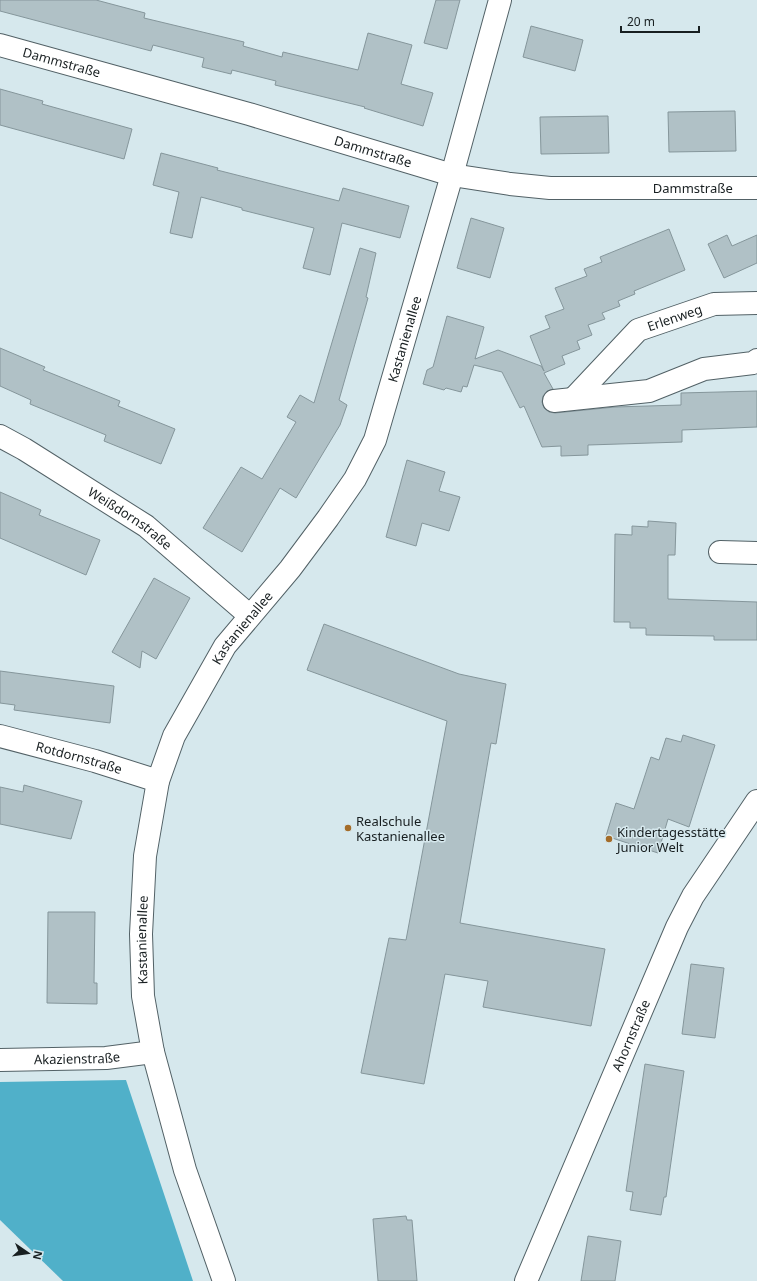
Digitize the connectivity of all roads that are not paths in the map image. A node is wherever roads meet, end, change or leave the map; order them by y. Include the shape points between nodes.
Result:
1 (500, 0) edge
2 (0, 45) edge
3 (452, 175) junction
4 (757, 188) edge
5 (757, 303) edge
6 (757, 360) edge
7 (0, 436) edge
8 (720, 552) dead end
9 (757, 553) edge
10 (250, 615) junction
11 (0, 736) edge
12 (158, 781) junction
13 (757, 801) edge
14 (153, 1052) junction
15 (0, 1060) edge
16 (224, 1281) edge
17 (526, 1281) edge

1 - 3 street, Kastanienallee
2 - 3 street, Dammstraße via 249,114
3 - 4 street, Dammstraße via 550,188
3 - 10 street, Kastanienallee via 374,440 355,479 328,518
5 - 6 street, Erlenweg via 714,304 638,330 564,399 649,391 704,369
7 - 10 street, Weißdornstraße via 146,526
8 - 9 street
10 - 12 street, Kastanienallee via 225,646 174,736
11 - 12 street, Rotdornstraße
12 - 14 street, Kastanienallee via 145,856 142,934 143,996
13 - 17 street, Ahornstraße via 693,896 677,926
14 - 15 street, Akazienstraße via 106,1058
14 - 16 street, Kastanienallee via 186,1170

